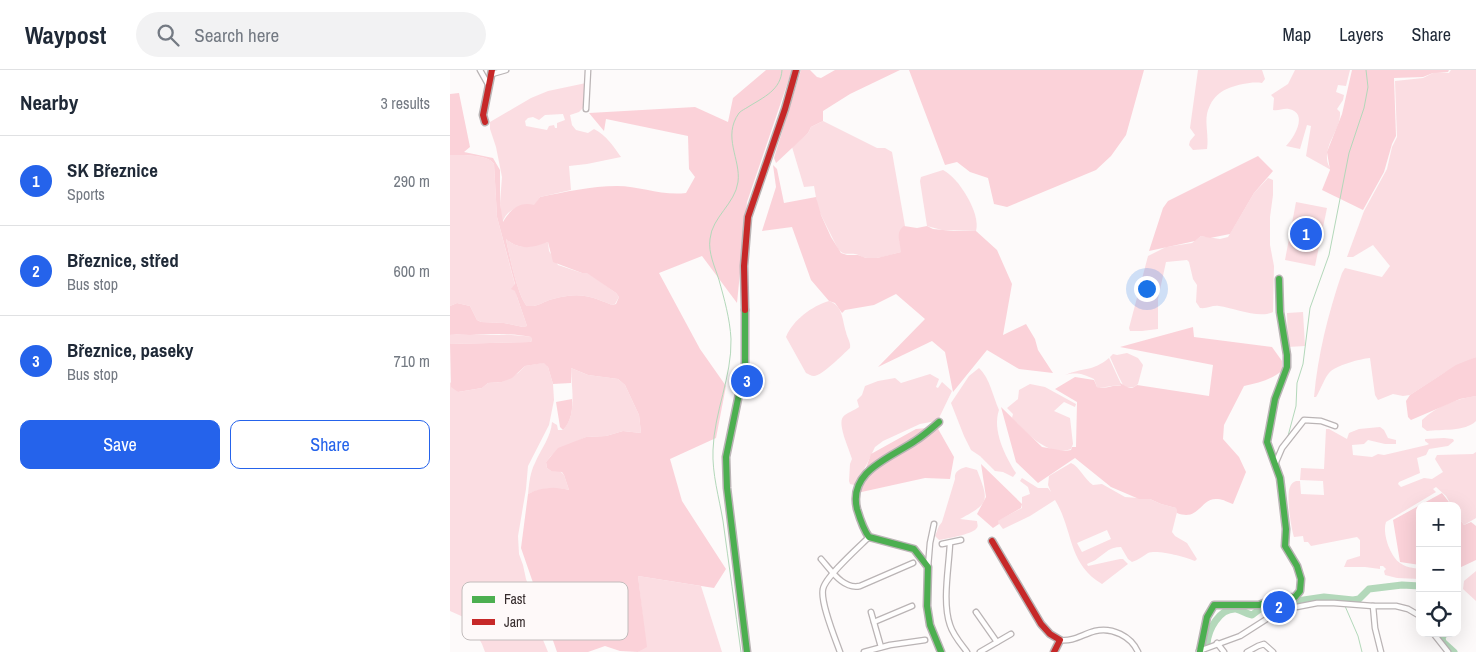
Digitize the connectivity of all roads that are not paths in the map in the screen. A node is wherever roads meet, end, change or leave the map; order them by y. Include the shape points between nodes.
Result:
1 (480, 70) edge
2 (506, 70) edge
3 (588, 70) edge
4 (796, 70) edge
5 (492, 72) edge
6 (489, 86) junction
7 (586, 109) dead end
8 (485, 122) dead end
9 (1279, 279) dead end
10 (939, 422) dead end
11 (1335, 426) dead end
12 (1276, 462) junction
13 (934, 524) dead end
14 (869, 537) junction
15 (961, 540) dead end
16 (992, 541) dead end
17 (950, 542) junction
18 (942, 544) dead end
19 (821, 559) dead end
20 (913, 563) dead end
21 (928, 567) junction
22 (834, 573) junction
23 (1295, 602) junction
24 (912, 606) dead end
25 (1373, 606) junction
26 (870, 612) dead end
27 (976, 612) dead end
28 (1416, 614) edge
29 (874, 622) junction
30 (1011, 634) dead end
31 (1436, 637) edge
32 (925, 640) dead end
33 (1060, 640) junction
34 (997, 642) junction
35 (1215, 644) junction
36 (881, 647) junction
37 (1199, 651) edge
38 (747, 652) edge
39 (840, 652) edge
40 (864, 652) edge
41 (941, 652) edge
42 (967, 652) edge
43 (980, 652) edge
44 (1054, 652) edge
45 (1138, 652) edge
46 (1209, 652) edge
47 (1224, 652) edge
48 (1247, 652) edge
49 (1273, 652) edge
50 (1381, 652) edge
51 (1448, 652) edge

1 - 6 street
2 - 5 street
3 - 7 street
4 - 38 street via 748,217 744,266 745,364 726,456
5 - 6 street
6 - 8 street via 483,115
9 - 12 street via 1288,364 1276,395 1267,440
10 - 14 street via 872,467 857,485 855,504
11 - 12 street via 1304,420 1282,448
12 - 23 street via 1285,545 1301,579
13 - 21 street
14 - 21 street via 914,549
14 - 22 street
15 - 17 street
16 - 33 street via 1041,624
17 - 18 street
17 - 42 street via 948,619
19 - 22 street
20 - 22 street via 856,586 846,585
21 - 41 street via 927,606 930,625
22 - 39 street via 824,584 823,598
23 - 25 street
23 - 35 street via 1240,636
23 - 37 street via 1274,599 1258,605 1214,605 1206,618
24 - 29 street
25 - 28 street via 1405,608
25 - 50 street
26 - 29 street
27 - 34 street
29 - 36 street
30 - 34 street
31 - 51 street
32 - 36 street
33 - 44 street
33 - 45 street via 1095,631 1113,631 1127,638
34 - 43 street
35 - 37 street
35 - 46 street
35 - 47 street
36 - 40 street
48 - 49 street via 1264,644

